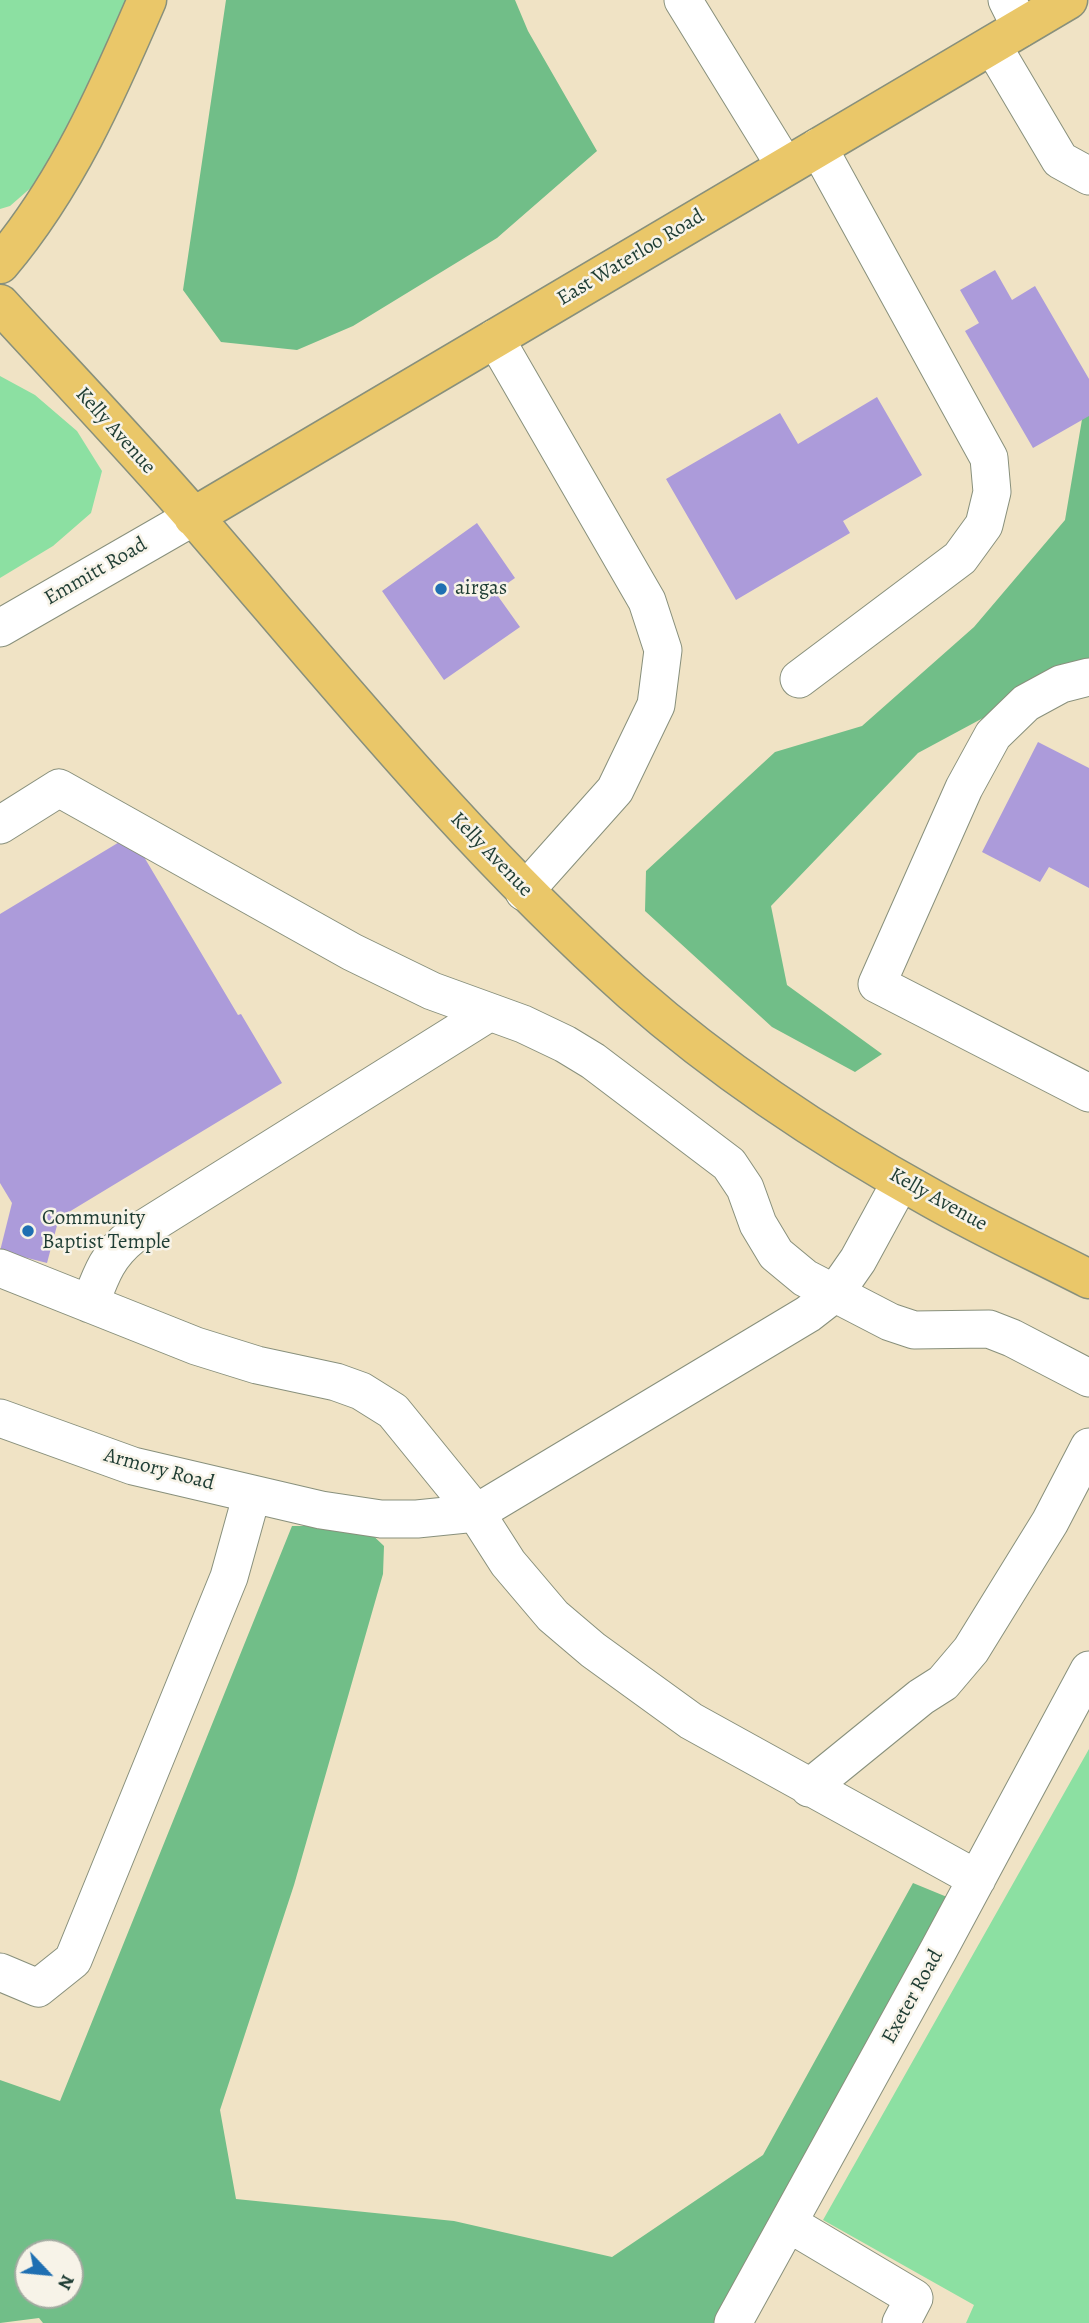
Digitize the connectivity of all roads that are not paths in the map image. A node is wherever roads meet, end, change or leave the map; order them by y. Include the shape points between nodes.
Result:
1 (147, 0) edge
2 (683, 0) edge
3 (1068, 0) edge
4 (1007, 24) edge
5 (818, 147) junction
6 (785, 166) junction
7 (1089, 176) edge
8 (0, 264) edge
9 (0, 304) edge
10 (495, 338) junction
11 (193, 517) junction
12 (0, 628) edge
13 (1089, 677) edge
14 (799, 679) dead end
15 (0, 825) edge
16 (524, 891) junction
17 (490, 1012) junction
18 (1089, 1093) edge
19 (901, 1181) junction
20 (0, 1268) edge
21 (1089, 1279) edge
22 (835, 1293) junction
23 (90, 1304) junction
24 (1089, 1378) edge
25 (0, 1418) edge
26 (1089, 1447) edge
27 (251, 1494) junction
28 (476, 1513) junction
29 (1089, 1670) edge
30 (809, 1788) junction
31 (977, 1879) junction
32 (0, 1972) edge
33 (788, 2223) junction
34 (733, 2323) edge
35 (901, 2323) edge

1 - 8 main road via 69,166
2 - 6 street
3 - 4 main road, East Waterloo Road
4 - 5 main road, East Waterloo Road
4 - 7 street via 1060,160
5 - 6 main road, East Waterloo Road
5 - 14 street via 989,458 992,492 984,525 960,558
6 - 10 main road, East Waterloo Road
9 - 11 main road, Kelly Avenue
10 - 11 main road, East Waterloo Road
10 - 16 street via 647,601 663,650 656,705 614,790
11 - 12 street, Emmitt Road
11 - 16 main road, Kelly Avenue via 436,798
13 - 18 street via 1061,684 1026,703 993,735 964,788 877,984
15 - 17 street via 59,788 352,952
16 - 19 main road, Kelly Avenue via 691,1040 789,1111
17 - 22 street via 593,1061 729,1164 776,1254 805,1278
17 - 23 street via 132,1236 116,1248 105,1265
19 - 21 main road, Kelly Avenue
19 - 22 street via 859,1260
20 - 23 street
22 - 24 street via 914,1330 989,1329
22 - 28 street via 808,1314
23 - 28 street via 196,1346 361,1391 393,1411
25 - 27 street, Armory Road via 133,1466
26 - 30 street via 1050,1522 971,1650 943,1683
27 - 28 street, Armory Road via 381,1519
27 - 32 street via 229,1577 73,1960 38,1987
28 - 30 street via 508,1563 544,1606 593,1650 691,1721
29 - 31 street, Exeter Road
30 - 31 street
31 - 33 street, Exeter Road
33 - 34 street, Exeter Road
33 - 35 street via 914,2298

